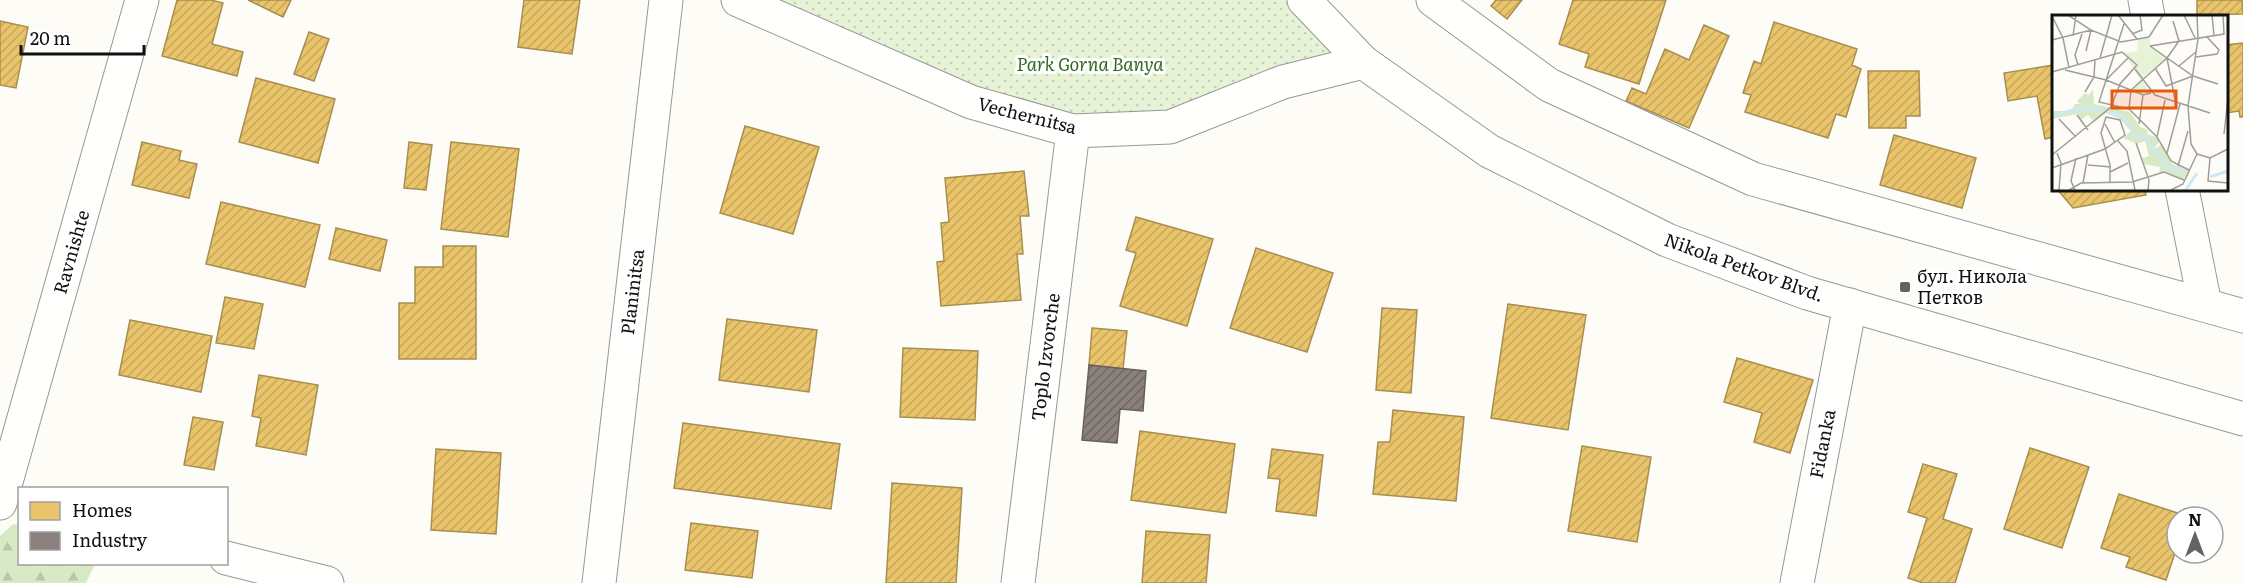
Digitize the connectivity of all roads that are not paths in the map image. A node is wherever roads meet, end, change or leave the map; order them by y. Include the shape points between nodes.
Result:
1 (142, 0) edge
2 (666, 0) edge
3 (738, 0) edge
4 (1304, 0) edge
5 (1432, 0) edge
6 (2145, 0) edge
7 (2148, 15) edge
8 (1363, 62) junction
9 (1073, 132) junction
10 (2182, 190) edge
11 (1850, 305) junction
12 (2205, 305) junction
13 (2243, 316) edge
14 (2243, 419) edge
15 (5, 503) edge
16 (228, 558) edge
17 (327, 583) edge
18 (599, 583) edge
19 (1018, 583) edge
20 (1797, 583) edge

1 - 15 street, Ravnishte
2 - 18 street, Planinitsa
3 - 9 street, Vechernitsa via 971,102
4 - 8 street, Nikola Petkov Blvd.
5 - 12 street via 1549,85 1753,179
6 - 7 street
8 - 9 street, Vechernitsa via 1283,82 1170,127
8 - 11 street, Nikola Petkov Blvd. via 1489,151 1667,240 1807,293
9 - 19 street, Toplo Izvorche
10 - 12 street
11 - 14 street, Nikola Petkov Blvd.
11 - 20 street, Fidanka
12 - 13 street
16 - 17 street

